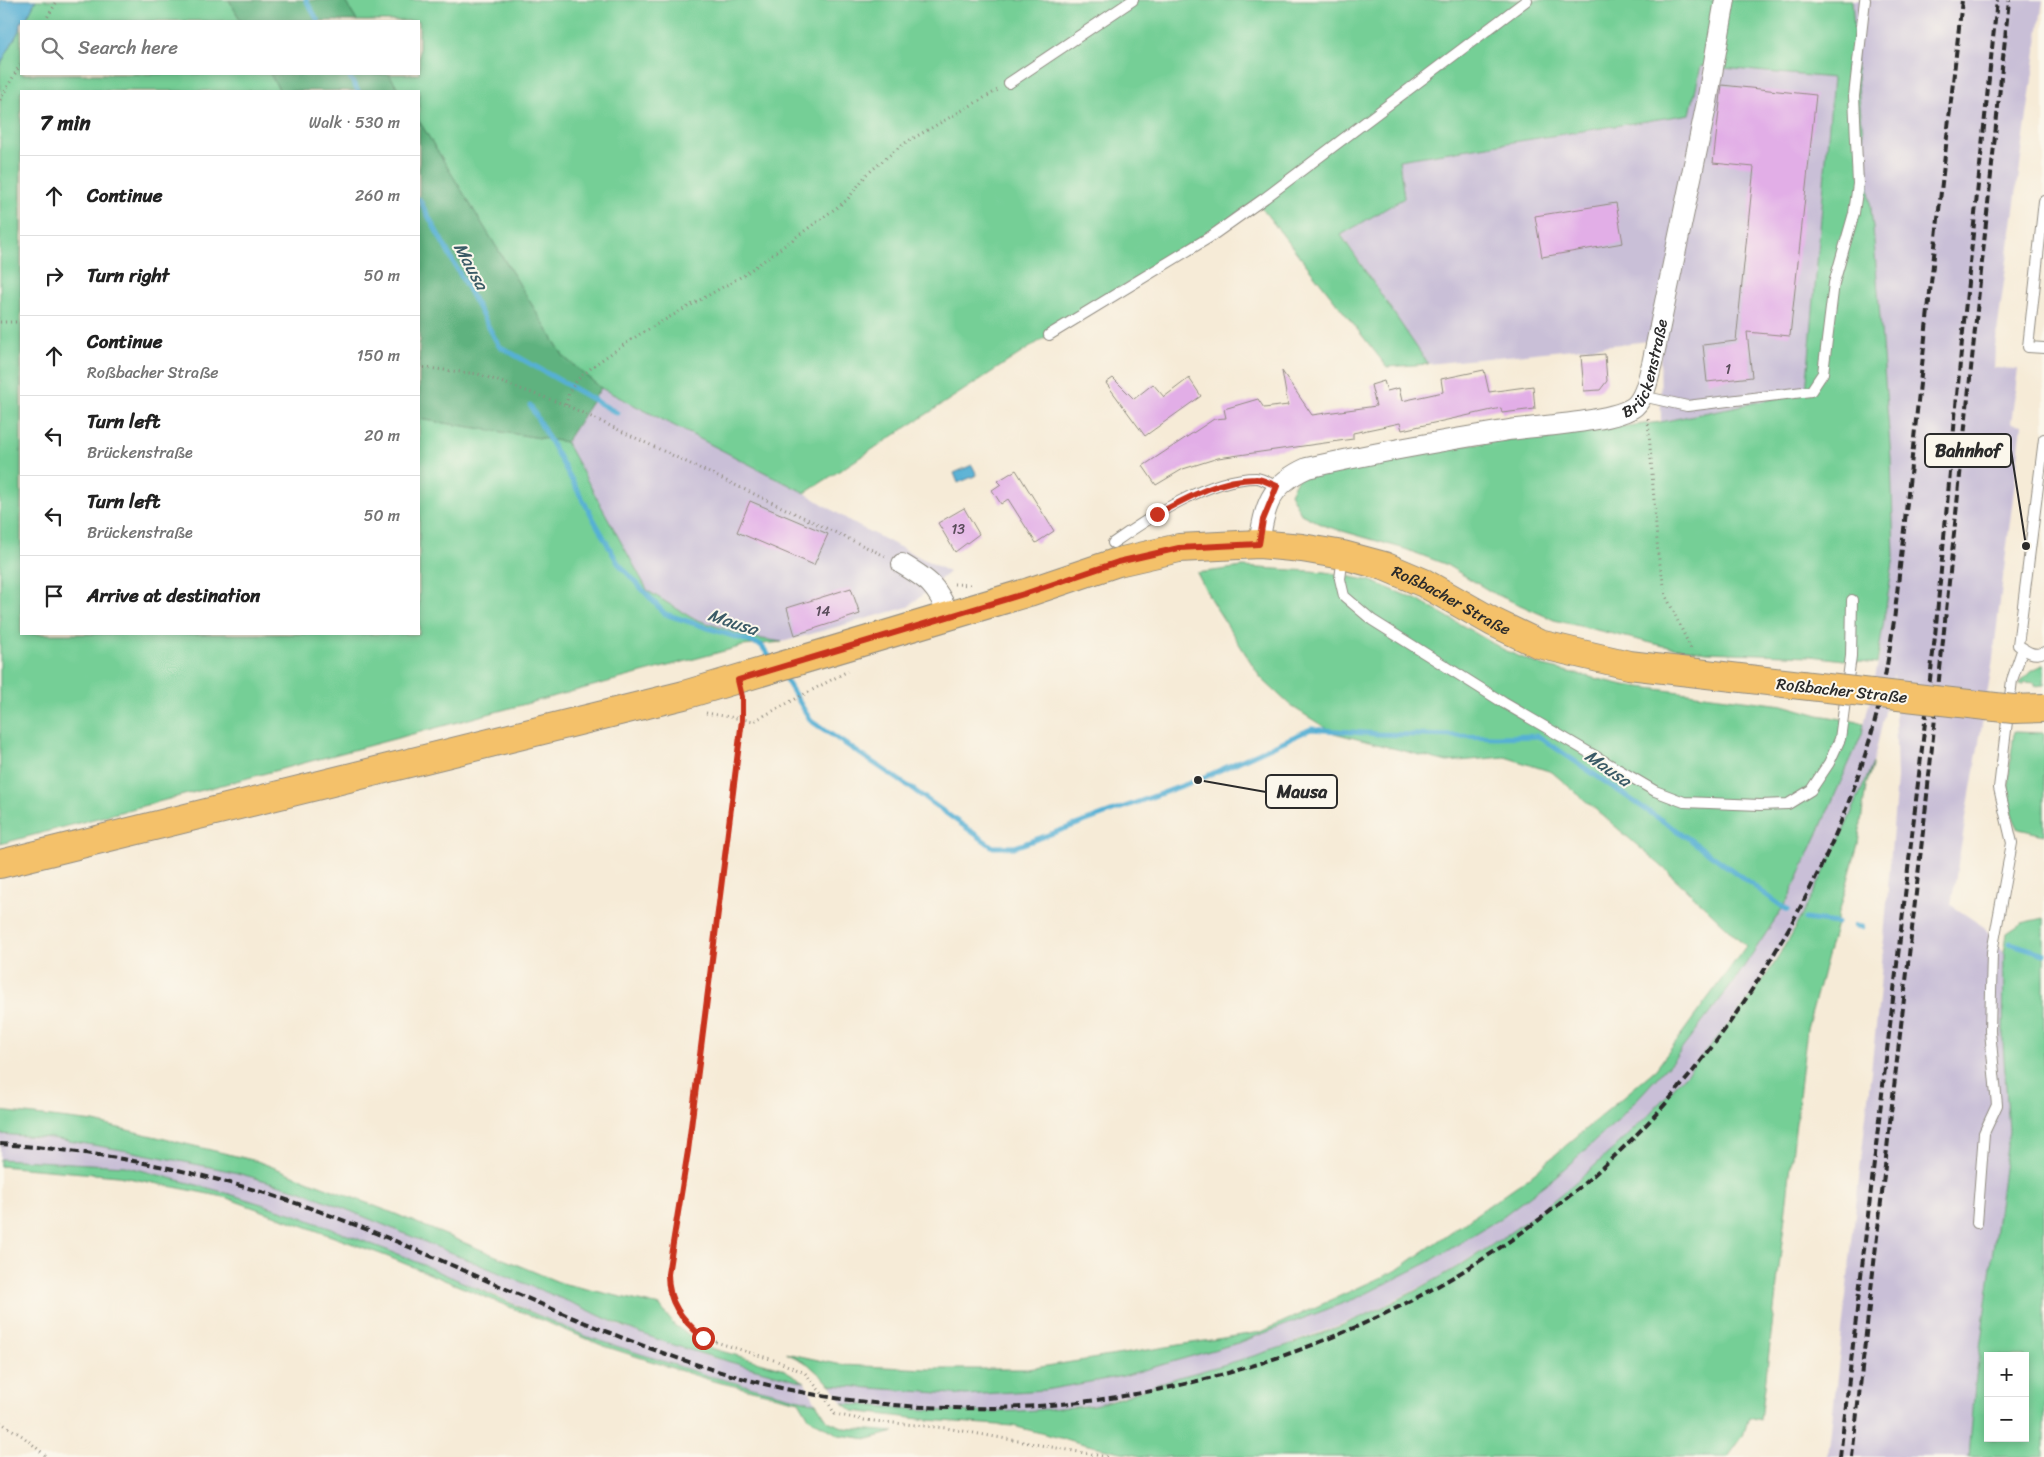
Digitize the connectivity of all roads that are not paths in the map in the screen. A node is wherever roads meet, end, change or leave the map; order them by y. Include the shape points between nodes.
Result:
1 (1133, 0) edge
2 (1527, 0) edge
3 (1725, 0) edge
4 (1865, 0) edge
5 (1009, 83) road end
6 (2044, 201) edge
7 (1049, 335) dead end
8 (2044, 348) edge
9 (1642, 396) junction
10 (2044, 439) edge
11 (1277, 486) junction
12 (1113, 543) dead end
13 (1259, 544) junction
14 (1343, 555) junction
15 (902, 564) road end
16 (1852, 600) dead end
17 (949, 615) junction
18 (2023, 648) junction
19 (2044, 652) edge
20 (2044, 708) edge
21 (0, 864) edge
22 (1977, 1223) dead end

1 - 5 lane
2 - 7 lane via 1210,237
3 - 9 street, Brückenstraße via 1707,102 1652,364
4 - 9 lane via 1854,96 1858,184 1854,213 1834,283 1823,373 1811,391 1750,400 1687,406
6 - 8 lane via 2028,346
9 - 11 street, Brückenstraße via 1634,406 1621,413 1334,462 1292,474
10 - 18 lane via 2019,626 2018,645
11 - 12 lane via 1257,478 1215,487 1157,514
11 - 13 street via 1263,520
13 - 14 main road, Roßbacher Straße
13 - 17 main road, Roßbacher Straße via 1179,548 1118,562
14 - 16 lane via 1340,579 1344,596 1372,620 1504,703 1647,786 1684,802 1788,804 1811,790 1829,764 1840,739 1851,656
14 - 20 main road, Roßbacher Straße, bridge via 1384,566 1424,583 1539,644 1629,665 2013,708
15 - 17 street via 929,581 940,593
17 - 21 main road, Roßbacher Straße via 738,680
18 - 19 lane via 2034,653
18 - 22 lane via 2012,680 1999,788 2012,843 1992,952 1990,1031 1997,1105 1984,1133

